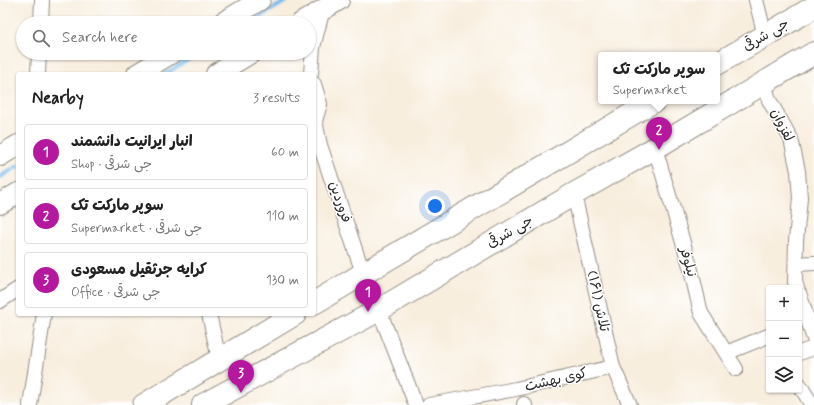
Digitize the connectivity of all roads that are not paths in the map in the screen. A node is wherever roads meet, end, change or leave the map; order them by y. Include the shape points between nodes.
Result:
1 (42, 0) edge
2 (260, 0) edge
3 (756, 0) edge
4 (331, 5) edge
5 (814, 7) edge
6 (41, 16) edge
7 (234, 16) edge
8 (312, 16) edge
9 (765, 36) junction
10 (316, 40) edge
11 (814, 53) edge
12 (39, 60) edge
13 (160, 60) edge
14 (239, 60) edge
15 (312, 60) edge
16 (720, 62) edge
17 (38, 72) edge
18 (140, 72) edge
19 (219, 72) edge
20 (311, 72) edge
21 (764, 83) junction
22 (316, 91) edge
23 (649, 104) edge
24 (316, 118) edge
25 (316, 126) edge
26 (16, 146) edge
27 (655, 148) junction
28 (0, 156) edge
29 (16, 194) edge
30 (574, 194) junction
31 (0, 204) edge
32 (814, 263) edge
33 (796, 264) junction
34 (363, 273) junction
35 (796, 285) edge
36 (16, 290) edge
37 (805, 299) edge
38 (0, 301) edge
39 (316, 301) edge
40 (379, 310) junction
41 (44, 316) edge
42 (209, 316) edge
43 (292, 316) edge
44 (766, 337) edge
45 (814, 339) edge
46 (814, 348) edge
47 (802, 352) edge
48 (726, 353) junction
49 (219, 359) junction
50 (612, 367) junction
51 (736, 368) dead end
52 (802, 389) edge
53 (210, 403) edge
54 (30, 405) edge
55 (144, 405) edge
56 (416, 405) edge
57 (429, 405) edge
58 (630, 405) edge
59 (812, 405) edge

1 - 6 street
2 - 7 main road
3 - 9 street
4 - 8 main road
4 - 10 street
5 - 9 main road, جی شرقی
9 - 16 main road, جی شرقی
11 - 21 main road, جی شرقی
12 - 17 street
13 - 18 main road
14 - 19 main road
15 - 20 street
21 - 27 main road, جی شرقی
21 - 33 street, لفزوان via 769,100 791,139 798,171 800,198
22 - 24 street, فروردین via 320,104
23 - 34 main road
25 - 34 street, فروردین via 320,145
26 - 28 main road
27 - 30 main road, جی شرقی
27 - 48 street, نیلوفر via 690,266 701,313
29 - 31 main road
30 - 40 main road, جی شرقی
30 - 50 street, تلاش (۱۶۱)
32 - 33 street
33 - 35 street, لفزوان
34 - 39 main road
36 - 38 street
37 - 45 street
40 - 53 main road, جی شرقی
40 - 56 street
41 - 54 street
42 - 49 street
43 - 49 main road
44 - 48 street
46 - 47 street
48 - 51 street, نیلوفر
49 - 55 main road
50 - 57 street, کوی بهشت via 516,389
50 - 58 street, تلاش (۱۶۱)
52 - 59 street

